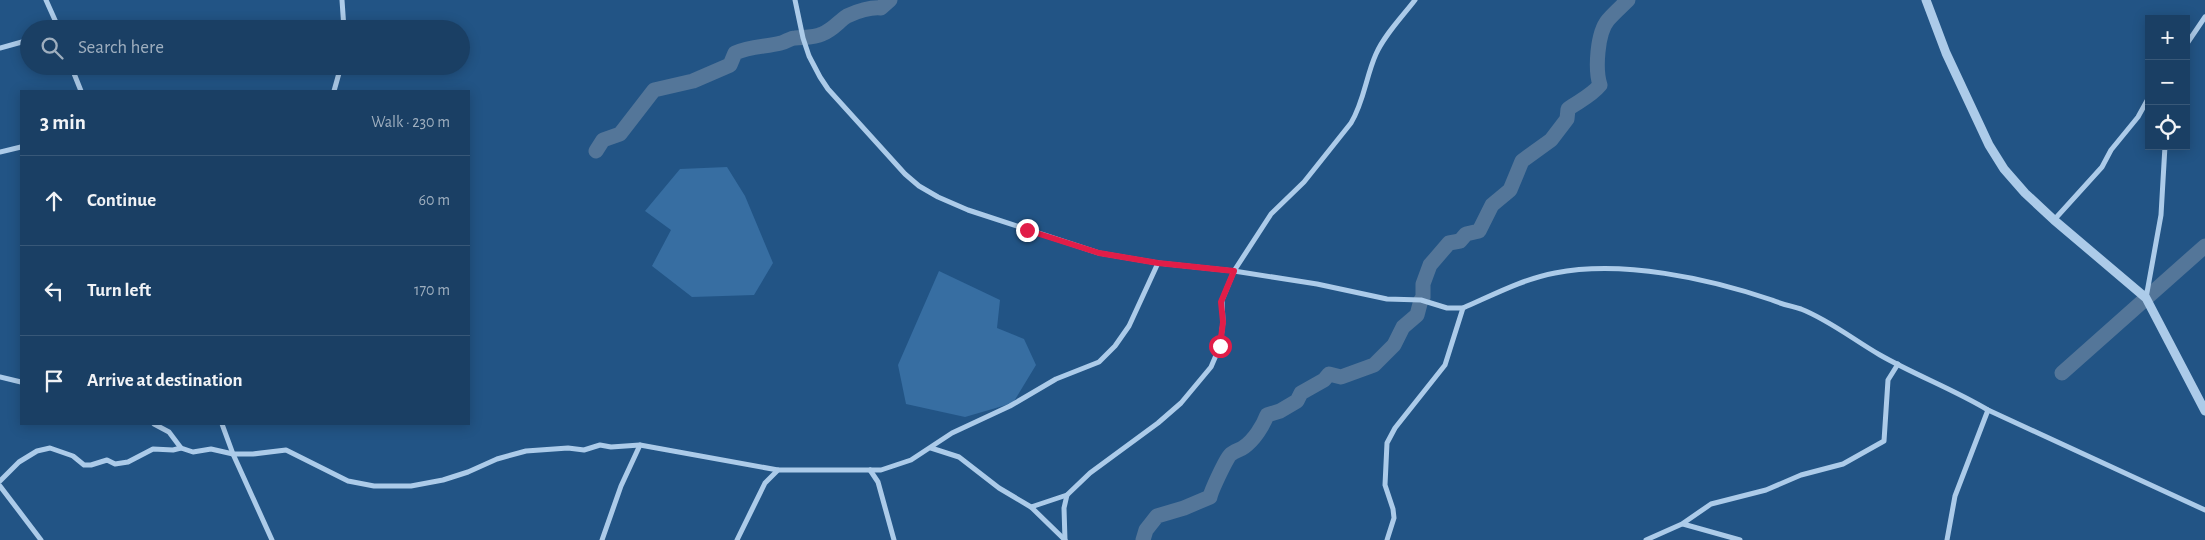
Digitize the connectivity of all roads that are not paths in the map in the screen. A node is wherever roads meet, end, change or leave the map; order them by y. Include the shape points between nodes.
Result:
1 (46, 0) edge
2 (342, 0) edge
3 (795, 0) edge
4 (1415, 0) edge
5 (1926, 0) edge
6 (2205, 17) edge
7 (55, 20) edge
8 (343, 20) edge
9 (2190, 39) edge
10 (20, 42) edge
11 (0, 48) edge
12 (75, 75) edge
13 (338, 75) edge
14 (81, 90) edge
15 (334, 90) edge
16 (2145, 104) edge
17 (20, 147) edge
18 (2165, 150) edge
19 (0, 152) edge
20 (2054, 220) junction
21 (1158, 263) junction
22 (1234, 271) junction
23 (2146, 298) junction
24 (1463, 308) junction
25 (1898, 364) junction
26 (0, 377) edge
27 (20, 382) edge
28 (1988, 410) junction
29 (2205, 411) edge
30 (156, 425) edge
31 (222, 425) edge
32 (640, 445) junction
33 (181, 448) junction
34 (931, 448) junction
35 (233, 454) junction
36 (778, 470) junction
37 (870, 470) junction
38 (0, 481) edge
39 (0, 486) edge
40 (1067, 495) junction
41 (1031, 508) junction
42 (2205, 510) edge
43 (1682, 524) junction
44 (41, 540) edge
45 (272, 540) edge
46 (602, 540) edge
47 (737, 540) edge
48 (894, 540) edge
49 (1065, 540) edge
50 (1388, 540) edge
51 (1646, 540) edge
52 (1740, 540) edge
53 (1947, 540) edge

1 - 7 street
2 - 8 street
3 - 21 street via 803,38 820,77 890,159 919,186 968,210 1080,248
4 - 22 street via 1377,52 1351,123 1304,182 1271,214
5 - 20 street via 1946,53 1989,146 2004,170
6 - 9 street
10 - 11 street
12 - 14 street
13 - 15 street
16 - 20 street via 2094,178
17 - 19 street
18 - 23 street via 2161,215
20 - 23 street
21 - 22 street
21 - 34 street via 1129,326 1099,362 1056,379 1010,406 952,433
22 - 24 street via 1387,299 1421,300 1446,308
22 - 40 street via 1222,300 1220,346 1211,367 1181,403 1158,424 1090,473
23 - 29 street
24 - 25 street via 1554,273 1595,268 1630,269 1726,286 1801,309
24 - 50 street via 1446,365 1395,428 1387,443 1385,485 1394,518
25 - 28 street
25 - 43 street via 1888,380 1884,441 1843,464 1801,475 1766,490 1711,504
26 - 27 street
28 - 42 street
28 - 53 street via 1955,496
30 - 33 street via 169,432
31 - 35 street
32 - 35 street via 526,451 442,480 393,487 348,481 286,450
32 - 36 street
32 - 46 street via 620,486
33 - 35 street via 193,452 211,449
33 - 38 street via 153,449 128,462 116,464 107,460 91,465 84,465 73,456 50,448 37,451 19,462
34 - 37 street via 897,466
34 - 41 street via 959,457
35 - 45 street
36 - 37 street
36 - 47 street via 765,483
37 - 48 street via 878,482
39 - 44 street
40 - 41 street
40 - 49 street
41 - 49 street
43 - 51 street
43 - 52 street

